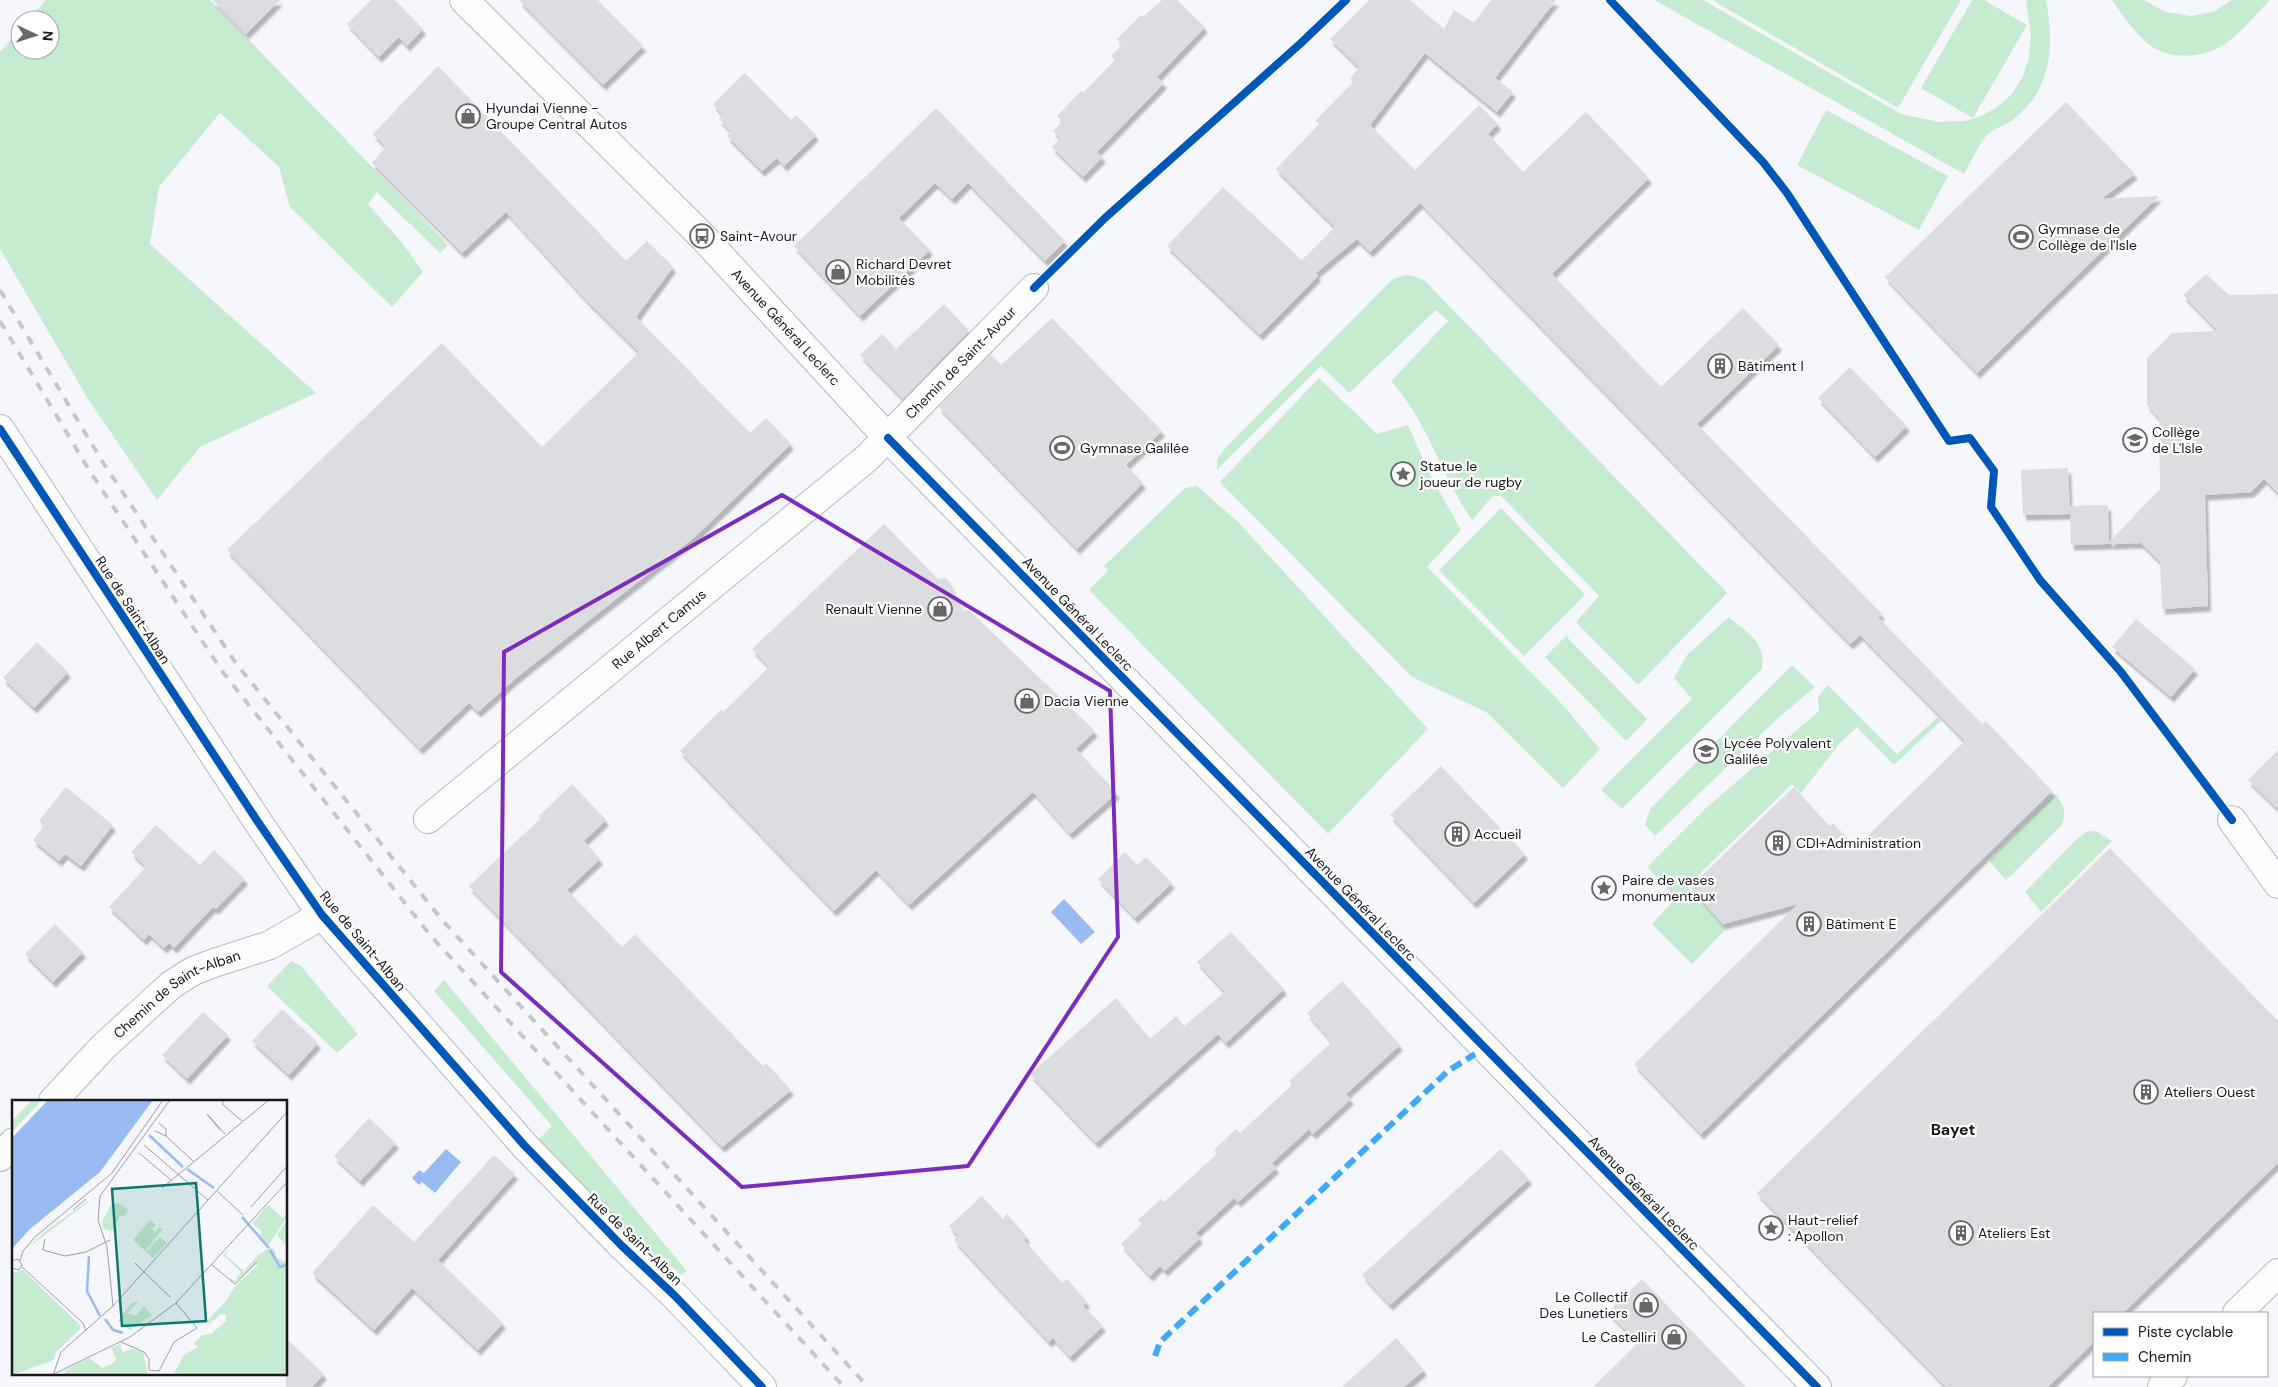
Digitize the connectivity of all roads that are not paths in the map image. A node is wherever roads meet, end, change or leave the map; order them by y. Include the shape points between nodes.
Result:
1 (464, 0) edge
2 (1034, 288) dead end
3 (0, 429) edge
4 (888, 438) junction
5 (428, 819) dead end
6 (2232, 820) dead end
7 (2278, 884) edge
8 (322, 915) junction
9 (54, 1100) edge
10 (12, 1144) edge
11 (0, 1157) edge
12 (2278, 1273) edge
13 (2238, 1312) edge
14 (2172, 1377) edge
15 (762, 1387) edge
16 (1817, 1387) edge
17 (2162, 1387) edge

1 - 4 street, Avenue Général Leclerc via 708,242
2 - 4 street, Chemin de Saint-Avour
3 - 8 street, Rue de Saint-Alban
4 - 5 street, Rue Albert Camus
4 - 16 street, Avenue Général Leclerc
6 - 7 street
8 - 9 street, Chemin de Saint-Alban via 270,945 193,971 172,985 103,1047
8 - 15 street, Rue de Saint-Alban via 524,1146
10 - 11 street
12 - 13 street
14 - 17 street

